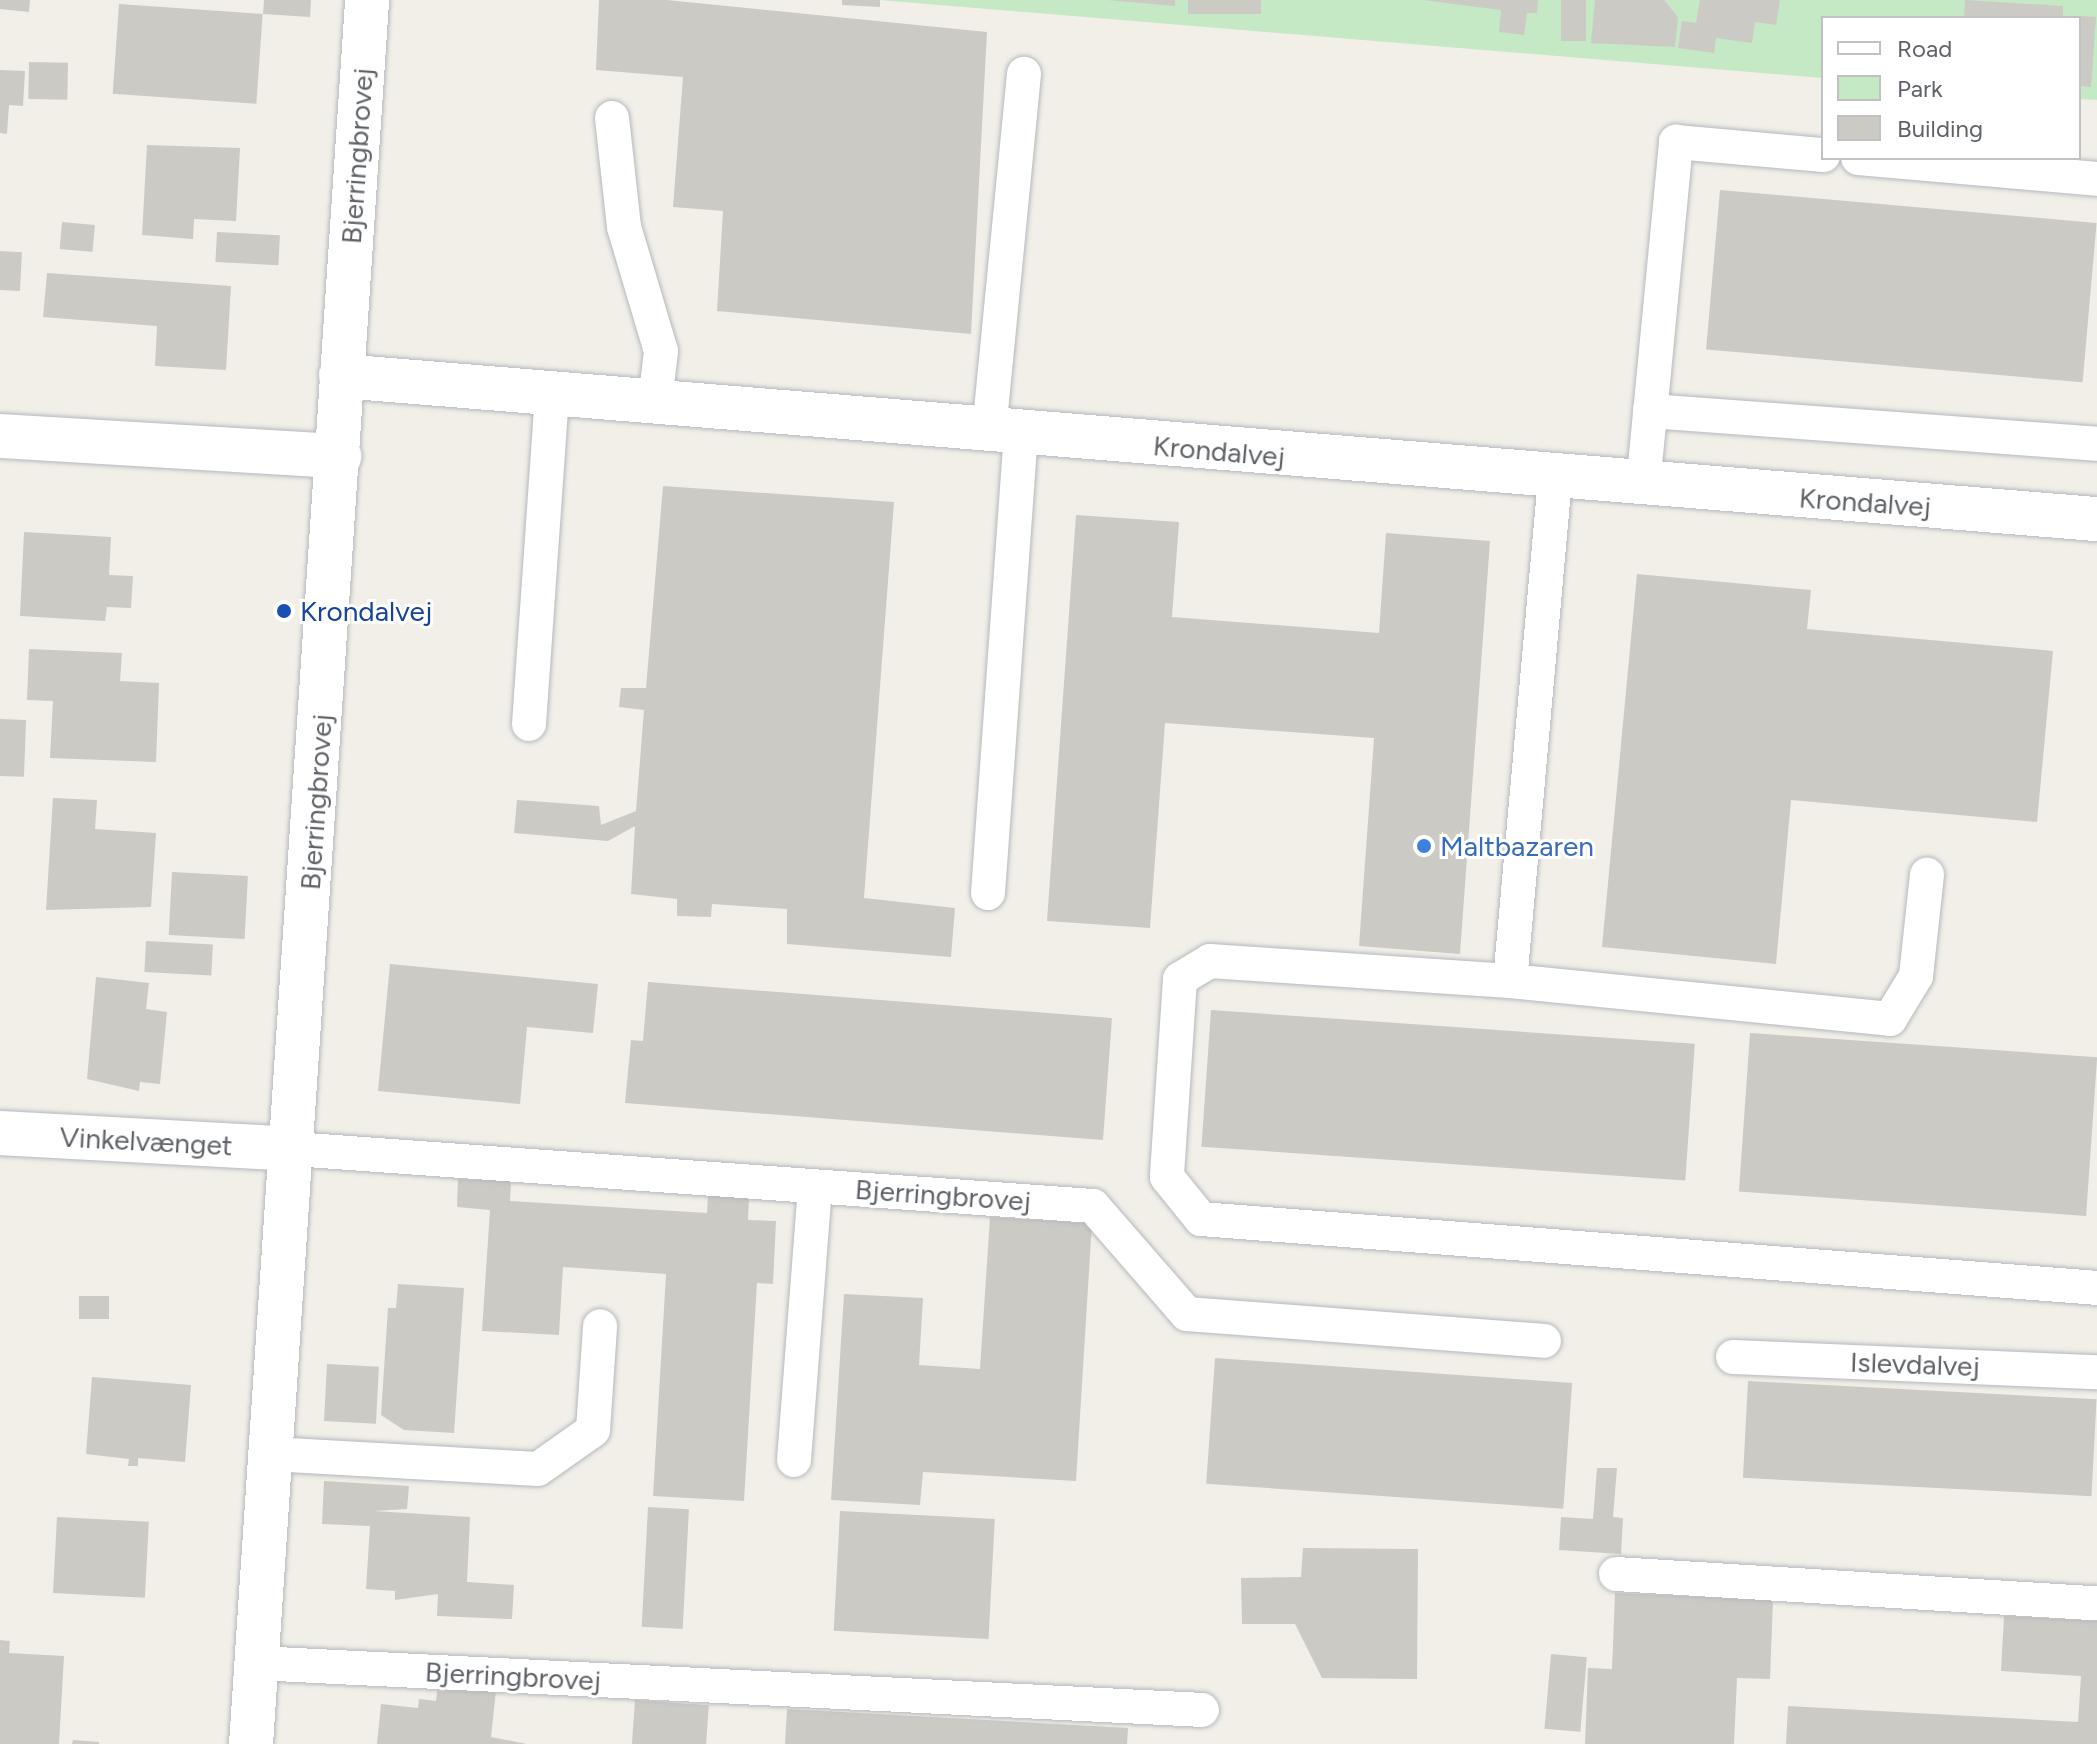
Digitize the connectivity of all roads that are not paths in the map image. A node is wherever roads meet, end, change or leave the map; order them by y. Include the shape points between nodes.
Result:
1 (367, 0) edge
2 (1024, 74) dead end
3 (612, 118) dead end
4 (1821, 155) edge
5 (1881, 160) edge
6 (2097, 179) edge
7 (341, 376) junction
8 (552, 394) junction
9 (655, 402) junction
10 (1650, 411) junction
11 (1005, 433) junction
12 (0, 436) edge
13 (2097, 444) edge
14 (339, 456) junction
15 (1555, 479) junction
16 (1643, 486) junction
17 (2097, 519) edge
18 (529, 724) dead end
19 (1927, 875) dead end
20 (988, 893) dead end
21 (1510, 981) junction
22 (0, 1133) edge
23 (293, 1149) junction
24 (815, 1187) junction
25 (2097, 1288) edge
26 (600, 1326) dead end
27 (1544, 1341) dead end
28 (1733, 1357) dead end
29 (2097, 1372) edge
30 (271, 1454) junction
31 (794, 1460) dead end
32 (1616, 1574) dead end
33 (2097, 1603) edge
34 (256, 1663) junction
35 (1202, 1710) dead end
36 (251, 1744) edge

1 - 7 street, Bjerringbrovej
2 - 11 lane
3 - 9 lane via 624,227 661,351
4 - 10 lane via 1676,142
5 - 6 lane
7 - 8 street, Krondalvej
7 - 14 street, Bjerringbrovej
8 - 9 street, Krondalvej
8 - 18 lane
9 - 11 street, Krondalvej
10 - 13 lane
10 - 16 lane
11 - 15 street, Krondalvej
11 - 20 lane
12 - 14 street
14 - 23 street, Bjerringbrovej
15 - 16 street, Krondalvej
15 - 21 lane
16 - 17 street, Krondalvej
19 - 21 lane via 1916,976 1890,1019
21 - 25 lane via 1210,961 1180,979 1167,1177 1201,1219
22 - 23 street, Vinkelvænget
23 - 24 lane, Bjerringbrovej
23 - 30 street, Bjerringbrovej
24 - 27 lane, Bjerringbrovej via 1093,1206 1187,1314
24 - 31 lane
26 - 30 lane via 593,1430 538,1469
28 - 29 lane, Islevdalvej
30 - 34 street, Bjerringbrovej
32 - 33 lane
34 - 35 lane, Bjerringbrovej
34 - 36 street, Bjerringbrovej

